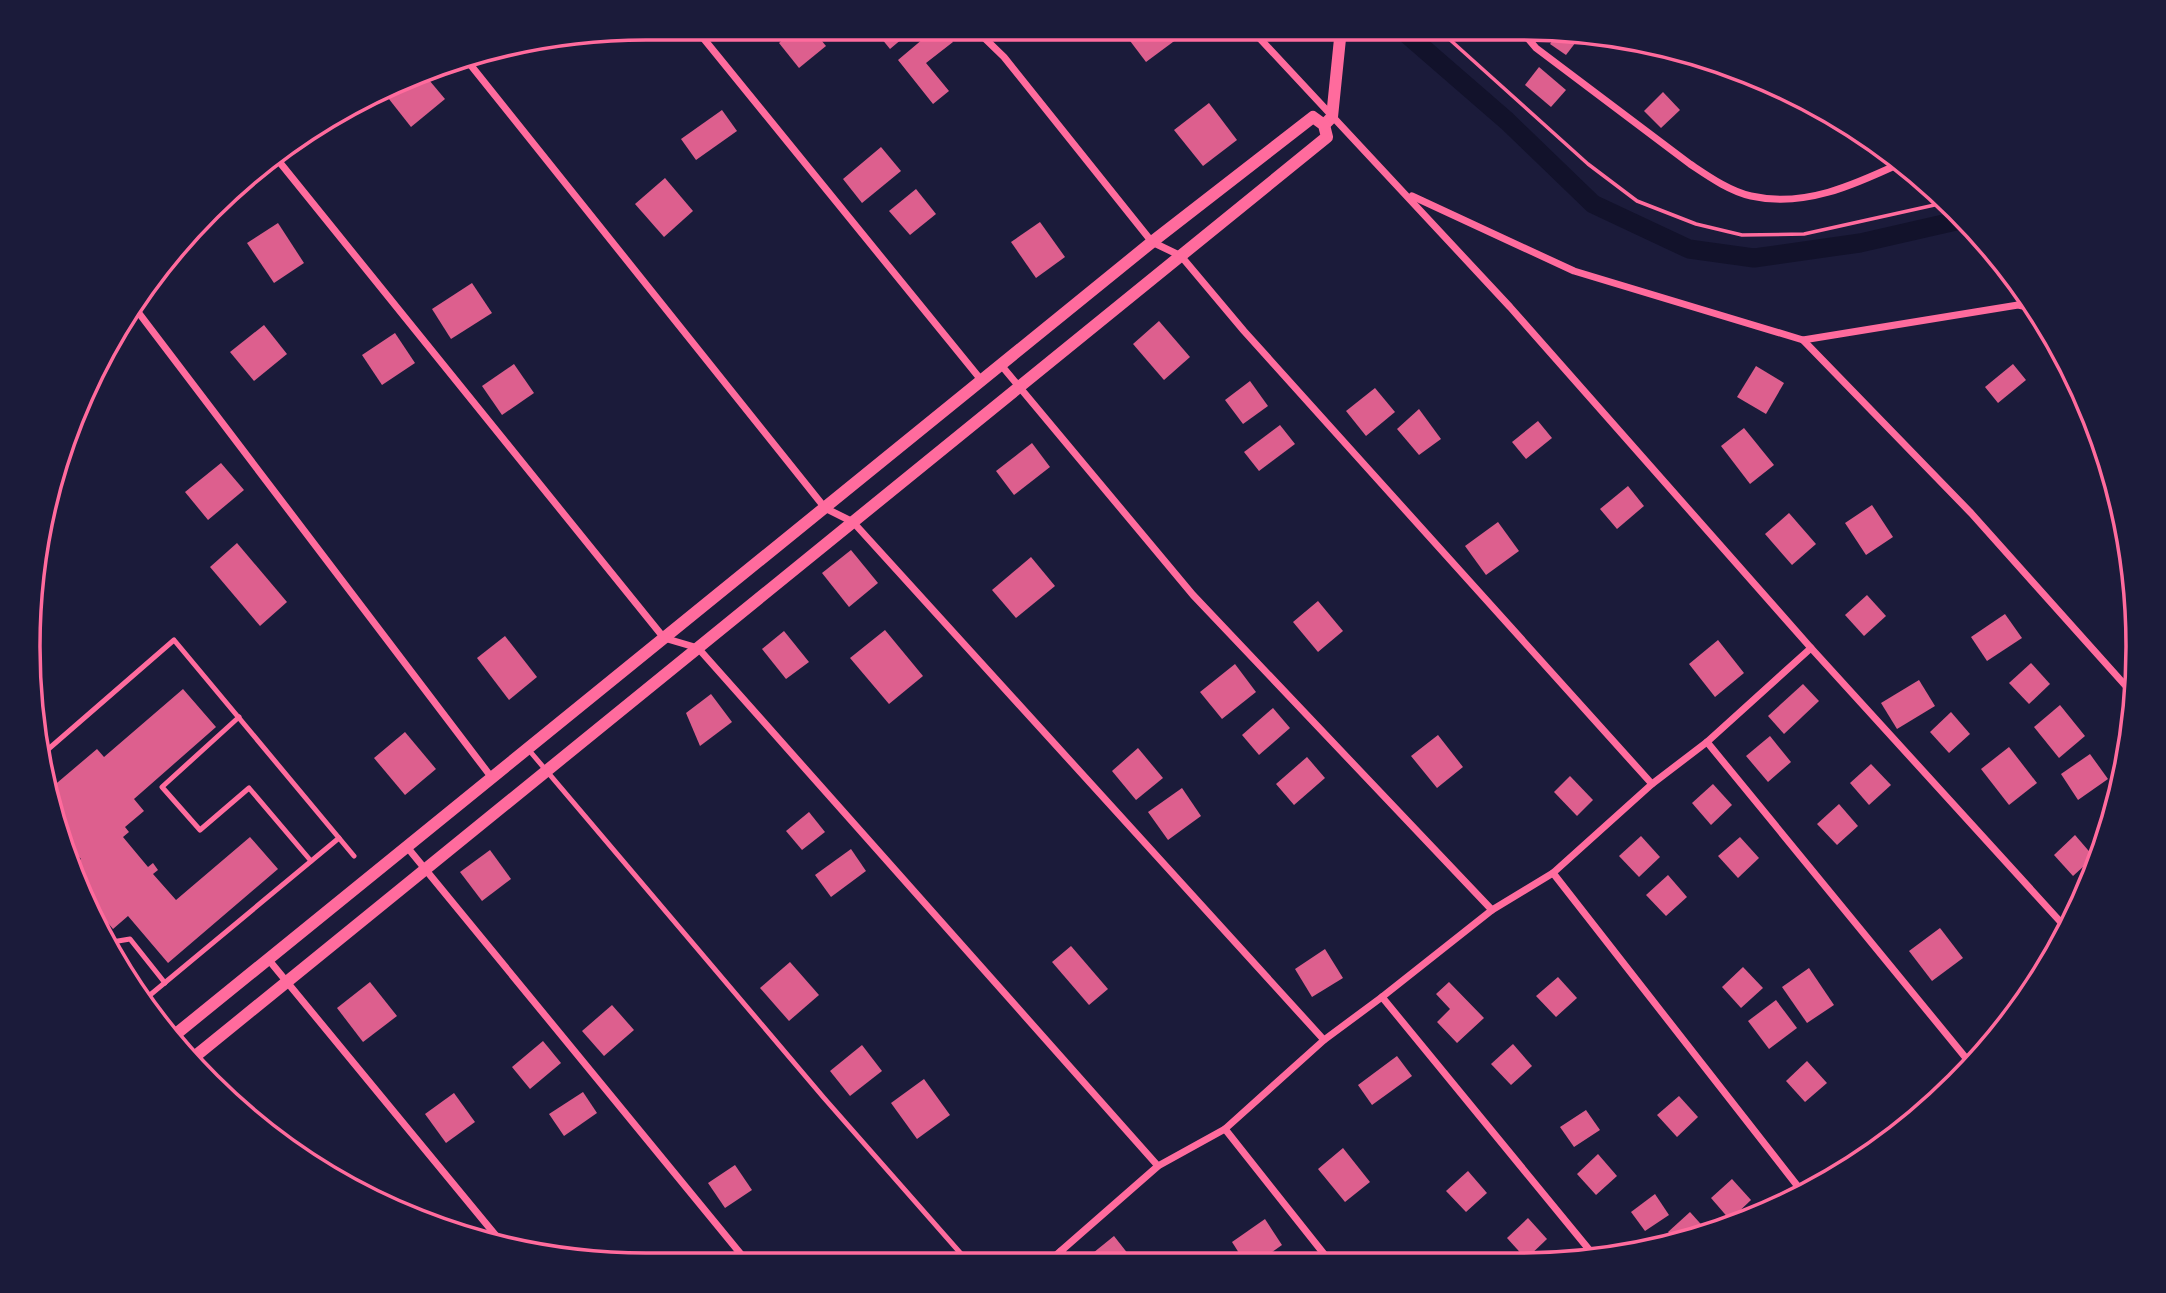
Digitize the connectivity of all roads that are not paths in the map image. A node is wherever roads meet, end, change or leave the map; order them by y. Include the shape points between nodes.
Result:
1 (705, 40) edge
2 (986, 40) edge
3 (1260, 40) edge
4 (1339, 40) edge
5 (1530, 40) edge
6 (472, 66) edge
7 (1328, 121) junction
8 (281, 163) edge
9 (1891, 167) edge
10 (1406, 194) junction
11 (1152, 243) junction
12 (1181, 256) junction
13 (2021, 306) edge
14 (140, 314) edge
15 (1803, 340) junction
16 (1001, 365) junction
17 (982, 381) junction
18 (1020, 387) junction
19 (825, 508) junction
20 (853, 522) junction
21 (664, 638) junction
22 (698, 648) junction
23 (1811, 648) junction
24 (2124, 684) edge
25 (239, 717) junction
26 (1707, 742) junction
27 (49, 748) edge
28 (528, 749) junction
29 (546, 771) junction
30 (492, 778) junction
31 (1653, 784) junction
32 (339, 838) junction
33 (407, 846) junction
34 (354, 856) dead end
35 (311, 861) junction
36 (424, 870) junction
37 (1553, 873) junction
38 (1492, 910) junction
39 (2060, 921) edge
40 (117, 941) edge
41 (268, 959) junction
42 (286, 982) junction
43 (166, 983) junction
44 (151, 995) edge
45 (1382, 997) junction
46 (179, 1032) edge
47 (1324, 1040) junction
48 (198, 1054) edge
49 (1965, 1057) edge
50 (1225, 1129) junction
51 (1158, 1166) junction
52 (1797, 1185) edge
53 (494, 1233) edge
54 (1588, 1249) edge
55 (1061, 1251) joint
56 (740, 1253) edge
57 (960, 1253) edge
58 (1059, 1253) edge
59 (1323, 1253) edge

1 - 17 street
2 - 11 street
3 - 7 street
4 - 7 street
5 - 9 street via 1690,164 1750,196 1817,196
6 - 19 street
7 - 10 street
7 - 11 street via 1313,117
7 - 12 street via 1328,137
8 - 21 street
10 - 15 street via 1574,271
10 - 23 street
11 - 12 street
11 - 16 street
12 - 18 street
12 - 31 street
13 - 15 street
14 - 30 street
15 - 24 street via 1971,513
16 - 17 street
16 - 18 street
17 - 19 street
18 - 20 street
18 - 38 street via 1193,595
19 - 20 street
19 - 21 street
20 - 22 street
20 - 47 street
21 - 22 street
21 - 28 street
22 - 29 street
22 - 51 street
23 - 26 street
23 - 39 street
25 - 27 lane via 174,640
25 - 32 lane
25 - 35 lane via 162,787 200,830 249,788
26 - 31 street
26 - 49 street
28 - 29 lane
28 - 30 street
29 - 36 street
29 - 57 lane
30 - 33 street
31 - 37 street
32 - 34 lane
32 - 35 lane
33 - 36 street
33 - 41 street
35 - 43 lane
36 - 42 street
36 - 56 street
37 - 38 street
37 - 52 street
38 - 45 street
40 - 43 lane via 130,939
41 - 42 street
41 - 46 street
42 - 48 street
42 - 53 street
43 - 44 lane
45 - 47 street
45 - 54 street
47 - 50 street
50 - 51 street
50 - 59 street
51 - 55 street
55 - 58 street

